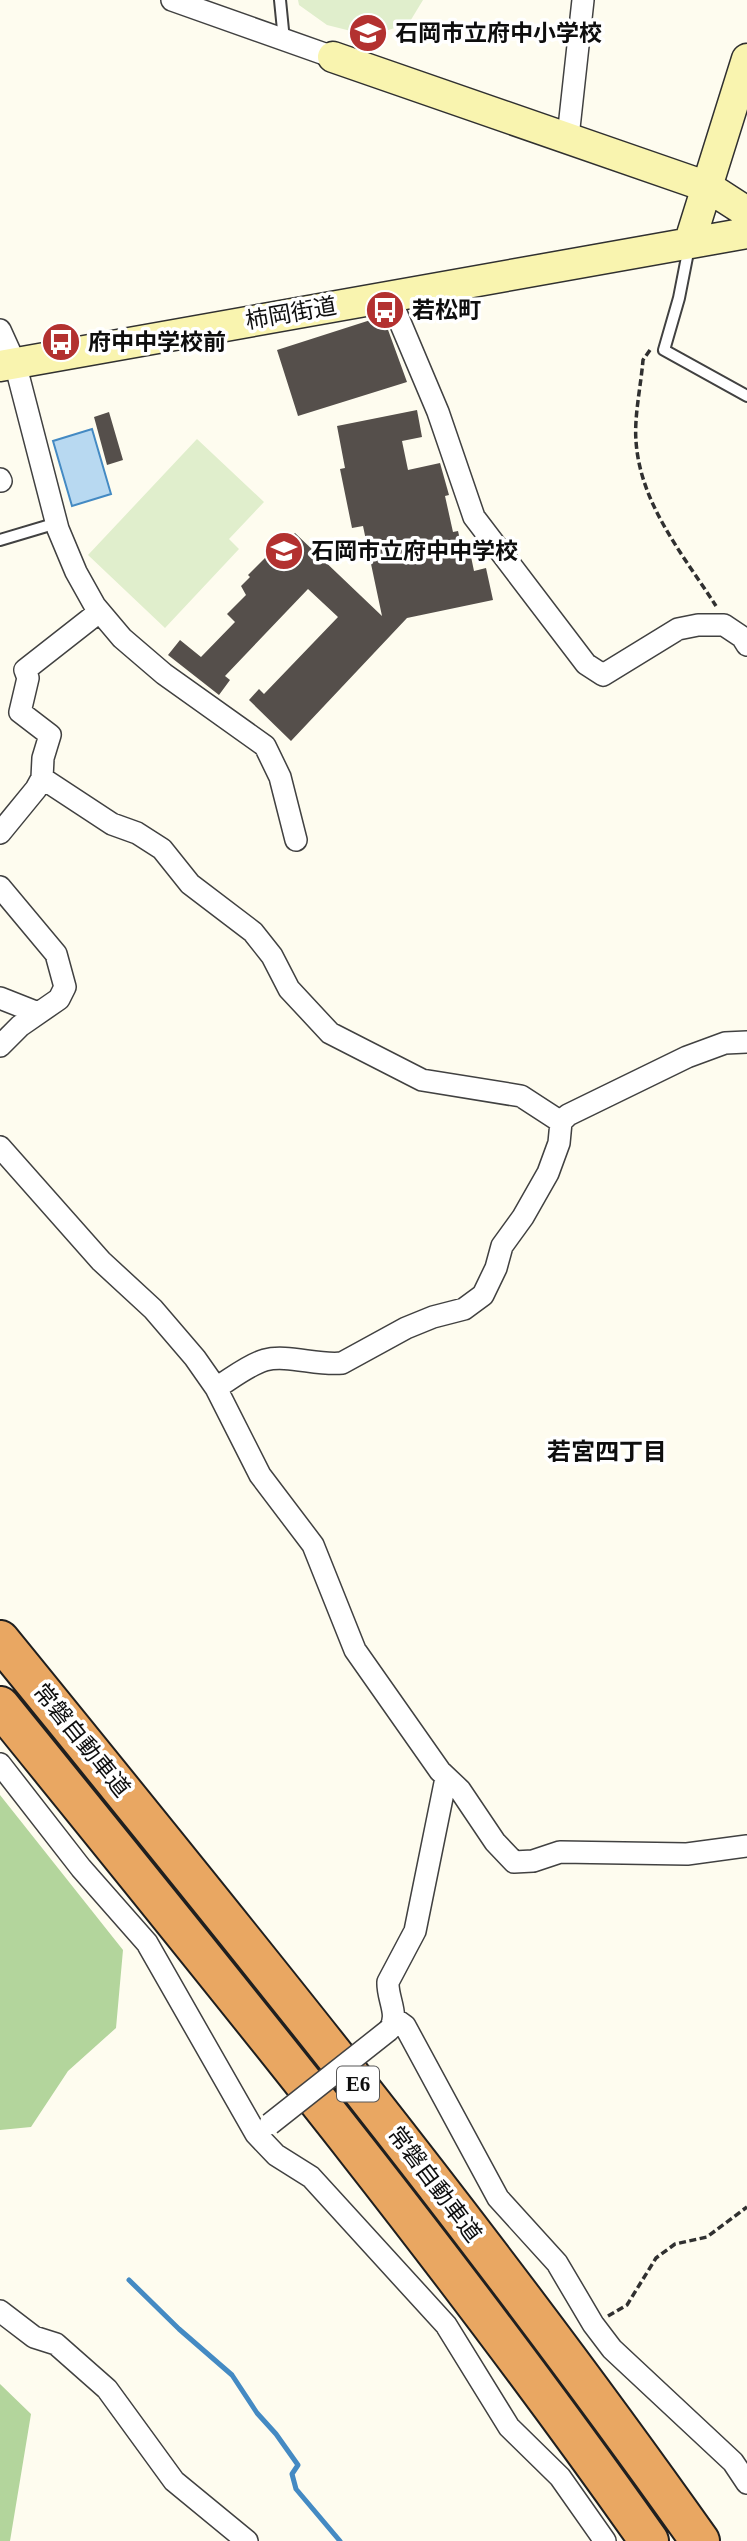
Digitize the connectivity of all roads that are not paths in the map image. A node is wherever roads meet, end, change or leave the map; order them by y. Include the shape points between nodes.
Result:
1 (172, 0) edge
2 (280, 0) edge
3 (583, 0) edge
4 (284, 40) junction
5 (333, 57) joint
6 (747, 59) edge
7 (568, 137) junction
8 (708, 187) junction
9 (747, 212) edge
10 (747, 233) edge
11 (690, 241) junction
12 (389, 296) junction
13 (0, 330) edge
14 (8, 364) edge
15 (747, 396) edge
16 (57, 523) junction
17 (0, 540) edge
18 (99, 612) junction
19 (747, 645) edge
20 (42, 778) junction
21 (0, 833) edge
22 (296, 840) dead end
23 (0, 887) edge
24 (0, 998) edge
25 (38, 1013) junction
26 (747, 1042) edge
27 (0, 1046) edge
28 (561, 1122) junction
29 (0, 1147) edge
30 (216, 1388) junction
31 (0, 1640) edge
32 (0, 1706) edge
33 (0, 1764) edge
34 (446, 1778) junction
35 (747, 1846) edge
36 (391, 2024) junction
37 (263, 2129) junction
38 (0, 2311) edge
39 (747, 2483) edge
40 (247, 2541) edge
41 (606, 2541) edge
42 (649, 2541) edge
43 (700, 2541) edge

1 - 4 street
2 - 4 lane
3 - 7 street
4 - 5 street
5 - 7 street
6 - 8 street
7 - 8 street
8 - 9 street
8 - 11 street
10 - 11 street, 柿岡街道
11 - 12 street, 柿岡街道
11 - 15 lane via 664,350
12 - 14 street, 柿岡街道
12 - 19 street via 438,412 474,517 586,663 603,675 678,629 698,625 724,625
13 - 14 street
14 - 16 street
16 - 17 lane
16 - 18 street via 76,572
18 - 20 street via 25,670 28,678 20,712 50,735
18 - 22 street via 164,674 265,746 280,777
20 - 21 street
20 - 28 street via 112,824 162,849 190,884 253,932 289,989 330,1033 422,1080 521,1096
23 - 25 street via 57,954 63,973 64,993
24 - 25 street
25 - 27 street
26 - 28 street via 724,1042 687,1056
28 - 30 street via 548,1173 502,1246 489,1285 474,1303 406,1328 342,1363 263,1361
29 - 30 street via 100,1261 174,1332
30 - 34 street via 260,1475 313,1545 355,1650
31 - 43 highway, 常磐自動車道 / E6 via 431,2177
32 - 42 highway, 常磐自動車道 / E6 via 399,2205
33 - 37 street via 147,1943
34 - 35 street via 514,1862 560,1852 687,1854
34 - 36 street via 415,1931 388,1982
36 - 37 street, bridge
36 - 39 street via 405,2026 498,2198 557,2263 612,2349 733,2462
37 - 41 street via 275,2155 311,2177 446,2325 509,2427 561,2477
38 - 40 street via 34,2337 56,2344 97,2379 174,2481

